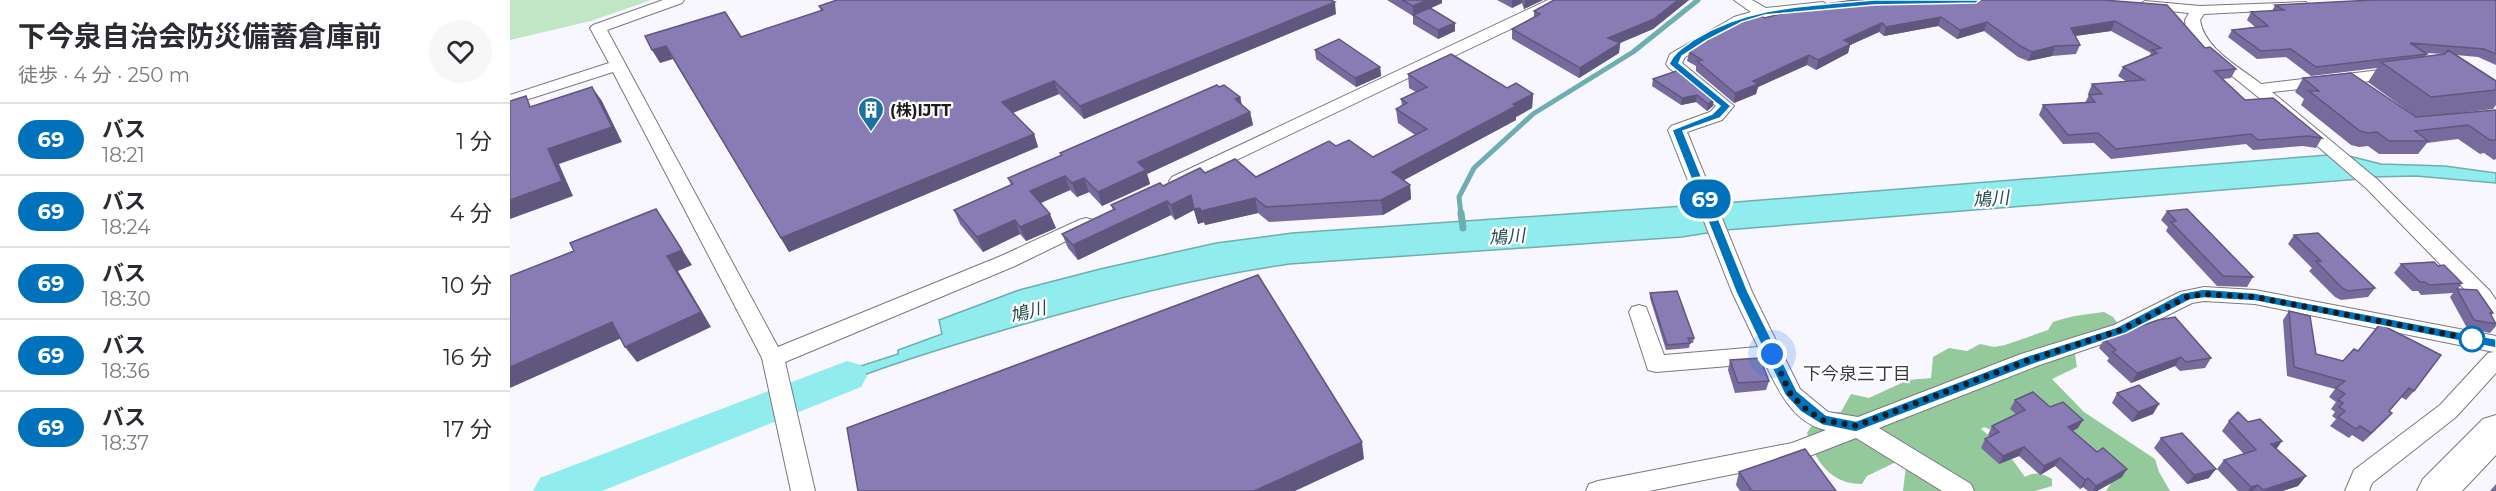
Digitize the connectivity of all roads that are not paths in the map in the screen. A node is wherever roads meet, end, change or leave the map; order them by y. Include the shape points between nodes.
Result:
1 (677, 0) edge
2 (1560, 0) edge
3 (1741, 0) edge
4 (1976, 0) edge
5 (2177, 0) edge
6 (2130, 3) edge
7 (2312, 4) edge
8 (2196, 9) junction
9 (1764, 13) junction
10 (617, 66) junction
11 (2414, 71) edge
12 (2349, 80) junction
13 (2258, 89) junction
14 (2367, 93) edge
15 (510, 100) edge
16 (1160, 189) edge
17 (1106, 215) edge
18 (1639, 312) dead end
19 (2496, 317) edge
20 (2496, 344) edge
21 (1772, 354) junction
22 (773, 358) junction
23 (2496, 359) edge
24 (1856, 426) junction
25 (2496, 430) edge
26 (803, 491) edge
27 (1598, 491) edge
28 (1962, 491) edge
29 (2357, 491) edge
30 (2437, 491) edge

1 - 10 street via 598,28
2 - 16 street
3 - 9 street
4 - 9 street via 1874,2
5 - 8 street
6 - 8 street
7 - 8 street
8 - 13 street via 2192,20 2194,33 2205,47
9 - 21 street via 1739,20 1678,54 1674,64 1726,106 1716,116 1677,130 1742,292
10 - 15 street
10 - 22 street
11 - 12 street
12 - 13 street
12 - 14 street
13 - 19 street via 2372,184 2483,296
17 - 22 street via 1008,261
18 - 21 street via 1656,364
20 - 24 street via 2255,297 2204,294 2187,297 2121,330 2029,360
21 - 24 street via 1791,395 1806,409 1822,420
22 - 26 street
23 - 29 street via 2448,411 2363,477
24 - 27 street via 1794,452
24 - 28 street
25 - 30 main road

